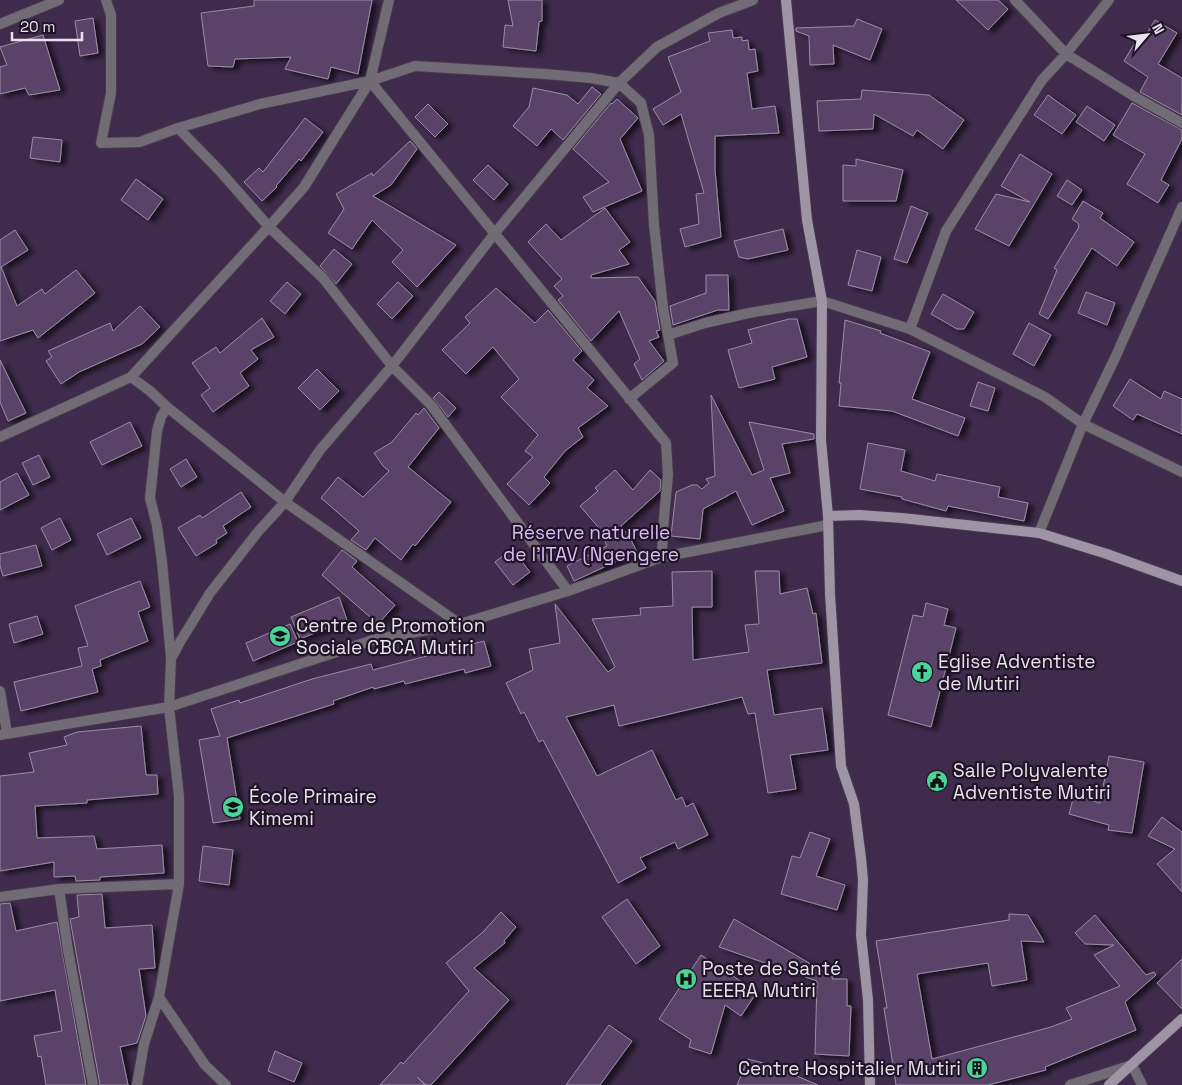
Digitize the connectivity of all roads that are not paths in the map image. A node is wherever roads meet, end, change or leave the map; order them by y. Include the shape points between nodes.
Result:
1 (59, 0) edge
2 (106, 0) edge
3 (389, 0) edge
4 (753, 0) edge
5 (786, 0) edge
6 (1015, 0) edge
7 (1109, 0) edge
8 (0, 24) edge
9 (1066, 54) junction
10 (370, 81) junction
11 (619, 83) junction
12 (1182, 123) edge
13 (178, 128) junction
14 (1182, 207) edge
15 (269, 226) junction
16 (495, 233) junction
17 (822, 302) junction
18 (910, 329) junction
19 (668, 336) junction
20 (392, 366) junction
21 (131, 377) junction
22 (629, 399) junction
23 (167, 407) junction
24 (1083, 424) junction
25 (0, 437) edge
26 (1182, 472) edge
27 (285, 502) junction
28 (828, 520) junction
29 (1039, 533) junction
30 (662, 557) junction
31 (1182, 581) edge
32 (568, 591) junction
33 (460, 624) junction
34 (172, 659) junction
35 (0, 691) edge
36 (169, 707) junction
37 (4, 734) edge
38 (179, 884) junction
39 (59, 889) junction
40 (0, 897) edge
41 (159, 997) junction
42 (1182, 1019) edge
43 (1132, 1065) junction
44 (93, 1085) edge
45 (137, 1085) edge
46 (226, 1085) edge
47 (870, 1085) edge
48 (1070, 1085) edge
49 (1109, 1085) edge
50 (1142, 1085) edge

1 - 8 street
2 - 13 street via 110,15 111,93 101,143 140,142
3 - 10 street
4 - 11 street via 719,13 657,47
5 - 17 street via 807,220
6 - 9 street
7 - 9 street
9 - 12 street
9 - 18 street via 1042,80 946,230
10 - 11 street via 415,66 545,74
10 - 13 street via 260,104
10 - 15 street via 304,187
10 - 16 street
11 - 16 street
11 - 19 street via 642,103 649,135 655,234
13 - 15 street
14 - 24 street
15 - 20 street via 323,278
15 - 21 street
16 - 20 street
16 - 22 street
17 - 18 street
17 - 19 street via 749,313
17 - 28 street via 821,440
18 - 24 street via 1045,397
19 - 22 street via 673,363
20 - 27 street via 320,450
20 - 32 street via 431,405
21 - 23 street
21 - 25 street
22 - 30 street via 666,443 668,475
23 - 27 street
23 - 34 street via 157,431 150,498 159,535
24 - 26 street
24 - 29 street
27 - 33 street
27 - 34 street via 210,594
28 - 29 street via 859,515
28 - 30 street
28 - 47 street via 841,766 854,804 863,880 861,935 868,1000
29 - 31 street
30 - 32 street
32 - 33 street
33 - 36 street via 373,640
34 - 36 street
35 - 37 street
36 - 37 street
36 - 38 street via 180,796
38 - 39 street
38 - 41 street
39 - 40 street
39 - 44 street
41 - 45 street via 144,1044
41 - 46 street via 205,1065
42 - 43 street
43 - 48 street
43 - 49 street
43 - 50 street

